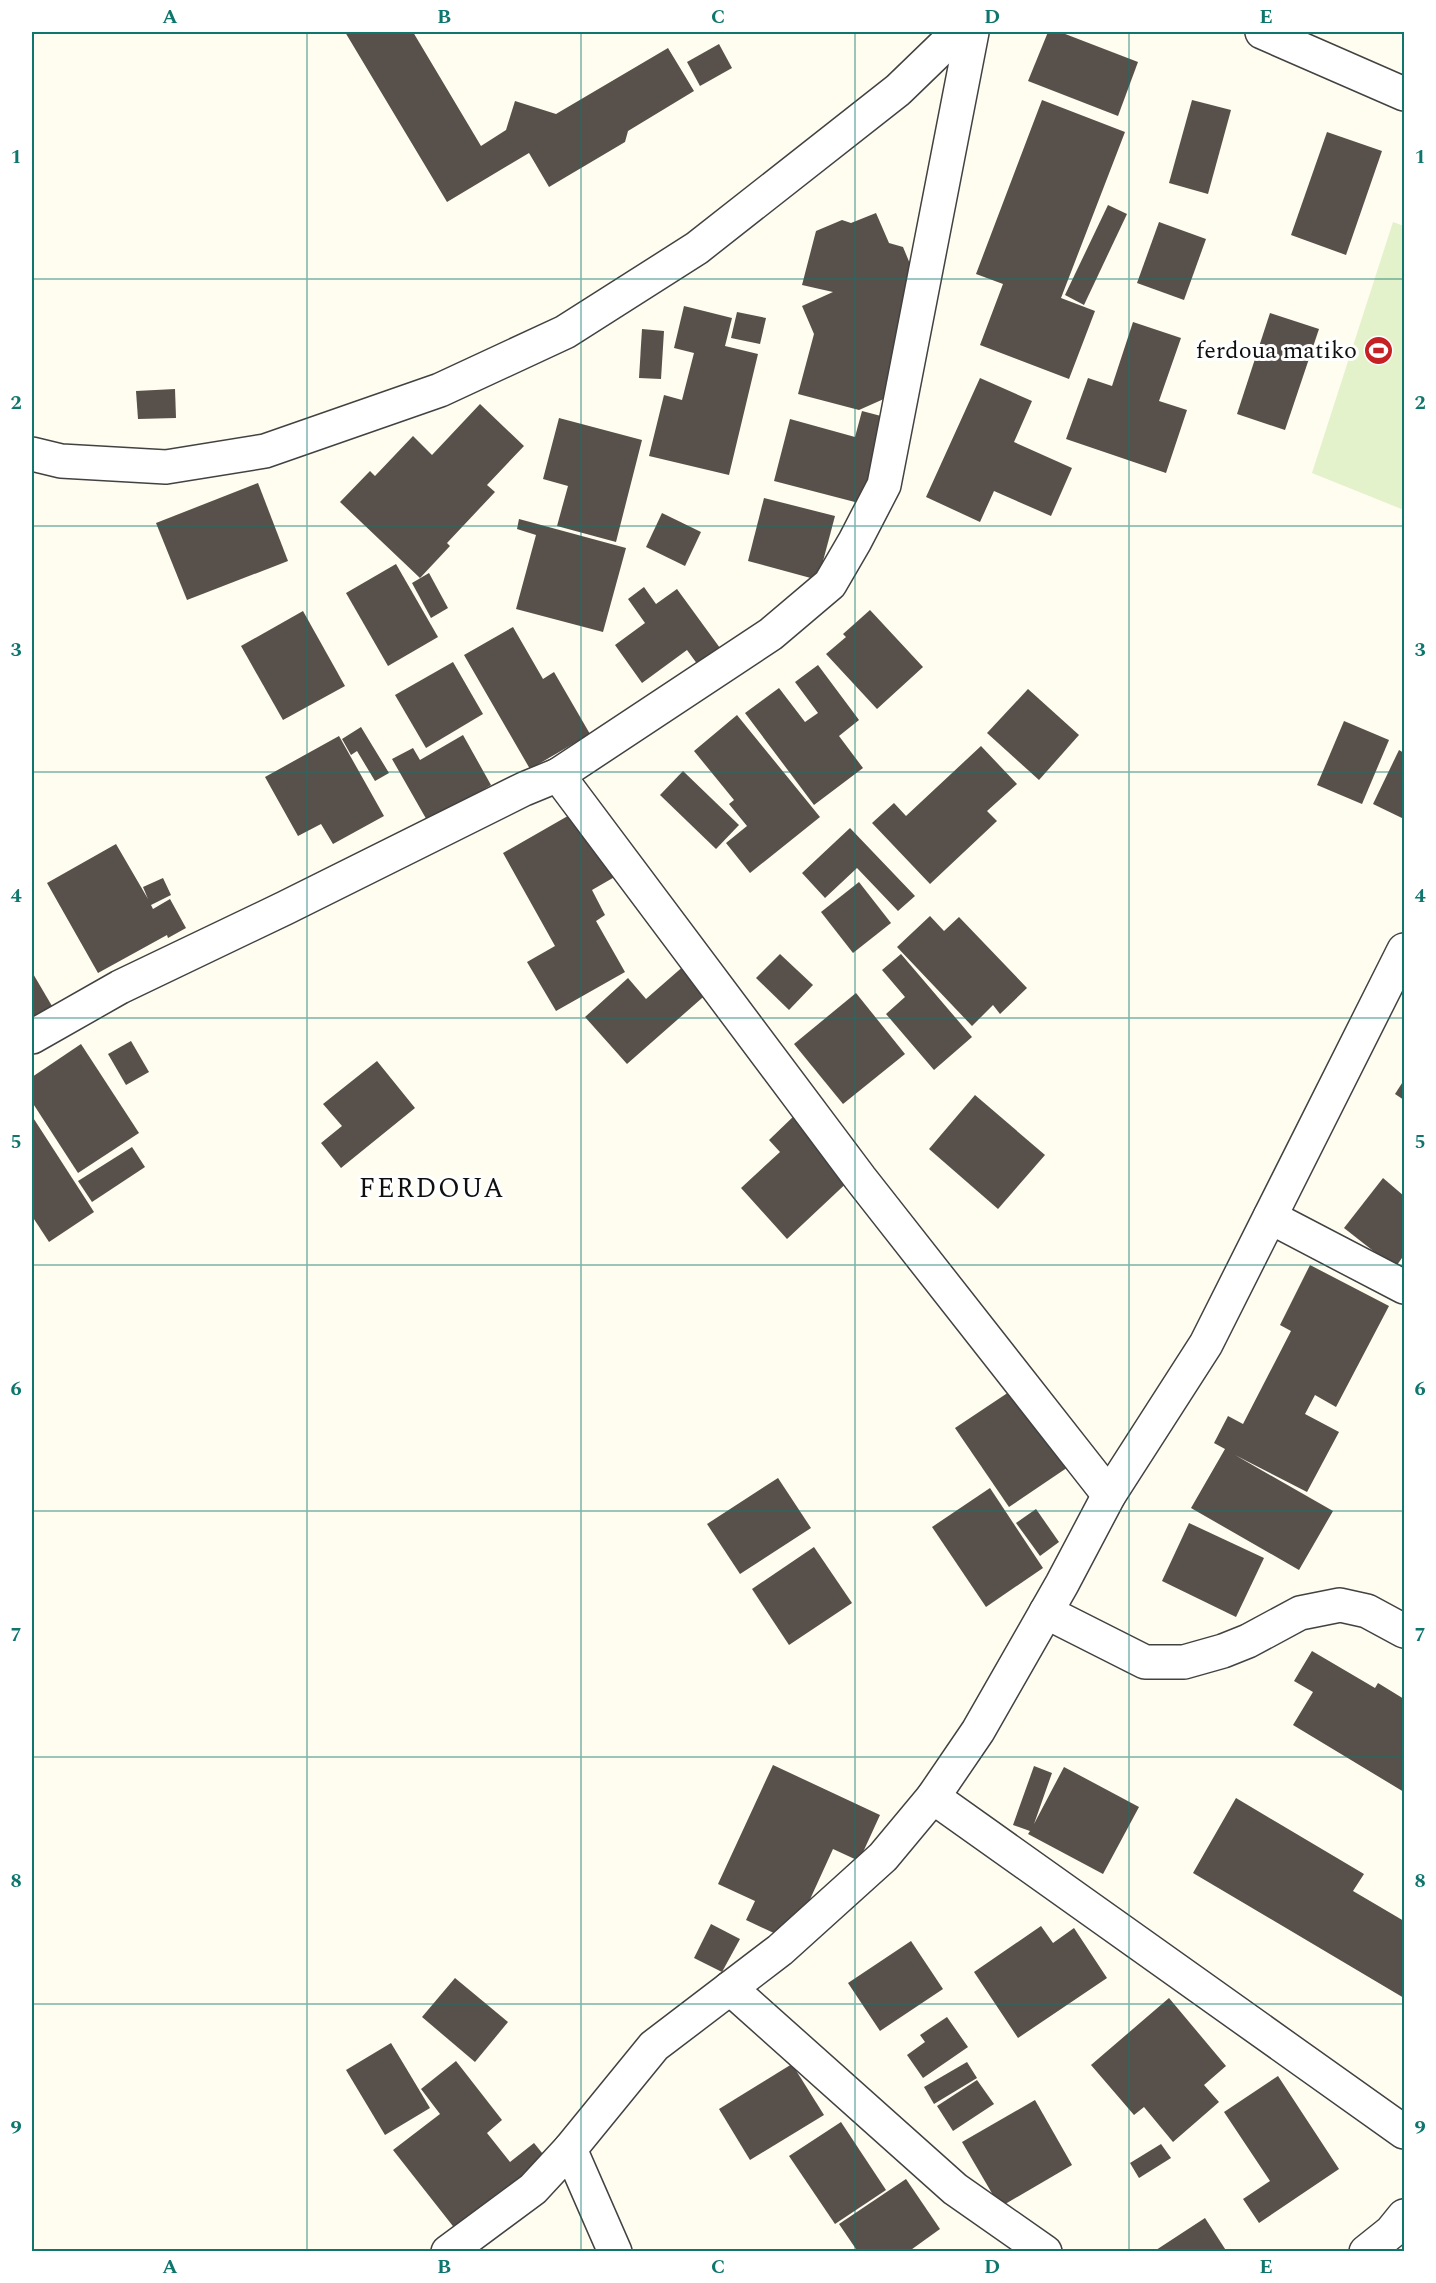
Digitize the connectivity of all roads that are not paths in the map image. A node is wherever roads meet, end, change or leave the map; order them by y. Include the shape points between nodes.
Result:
1 (958, 32) edge
2 (972, 32) edge
3 (1262, 32) edge
4 (1404, 94) edge
5 (32, 454) edge
6 (558, 775) junction
7 (1404, 950) edge
8 (32, 1037) edge
9 (1270, 1217) junction
10 (1404, 1287) edge
11 (1108, 1495) junction
12 (1046, 1612) junction
13 (1404, 1630) edge
14 (933, 1797) junction
15 (730, 1988) junction
16 (1404, 2132) edge
17 (570, 2149) junction
18 (1404, 2216) edge
19 (448, 2252) edge
20 (615, 2252) edge
21 (1046, 2252) edge
22 (1366, 2252) edge

1 - 5 street via 898,90 697,248 565,332 440,390 265,451 166,467 61,461
2 - 6 street via 884,485 855,541 830,584 771,634
3 - 4 street
6 - 8 street via 120,987
6 - 11 street via 860,1178
7 - 9 street
9 - 10 street
9 - 11 street via 1206,1344
11 - 12 street
12 - 13 street via 1145,1662 1184,1662 1223,1651 1300,1613 1340,1605 1367,1611
12 - 14 street via 978,1731
14 - 15 street via 883,1857 780,1950
14 - 16 street
15 - 17 street via 654,2046
15 - 21 street via 955,2189
17 - 19 street via 533,2189
17 - 20 street
18 - 22 street

